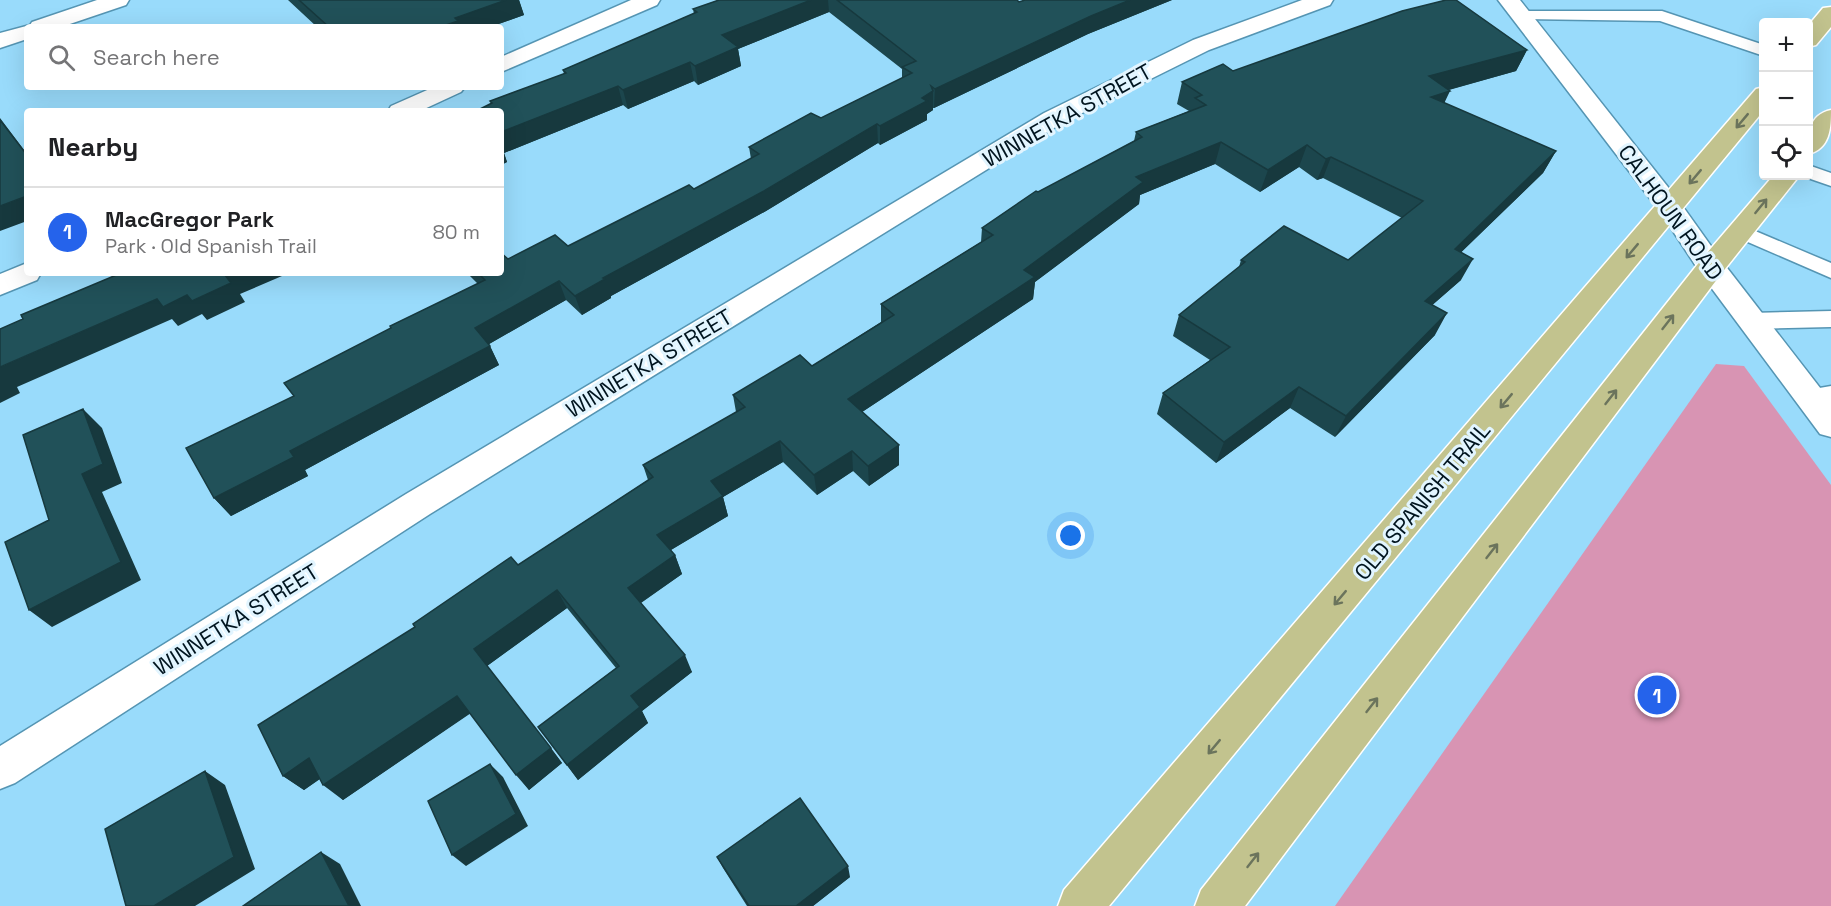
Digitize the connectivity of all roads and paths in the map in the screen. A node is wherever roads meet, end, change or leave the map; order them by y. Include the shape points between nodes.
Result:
1 (118, 0) edge
2 (649, 0) edge
3 (1322, 0) edge
4 (1624, 0) edge
5 (1515, 8) edge
6 (1831, 13) edge
7 (1636, 16) junction
8 (49, 24) edge
9 (24, 33) edge
10 (1813, 36) edge
11 (0, 41) edge
12 (1813, 43) edge
13 (1759, 49) edge
14 (1831, 51) edge
15 (504, 64) edge
16 (446, 90) edge
17 (1759, 100) edge
18 (407, 108) edge
19 (1831, 117) edge
20 (1813, 142) edge
21 (1813, 173) edge
22 (1783, 180) edge
23 (1831, 180) edge
24 (1670, 207) junction
25 (1741, 231) junction
26 (1711, 267) junction
27 (1831, 271) edge
28 (24, 274) edge
29 (0, 285) edge
30 (1831, 320) edge
31 (1751, 321) junction
32 (1820, 396) edge
33 (1831, 425) edge
34 (0, 769) edge
35 (1080, 906) edge
36 (1218, 906) edge

1 - 8 street
2 - 15 street
3 - 34 street, WINNETKA STREET via 1201,45 1053,118 418,504
4 - 7 lane
5 - 7 lane
5 - 24 street, CALHOUN ROAD
6 - 10 main road
7 - 13 lane via 1662,16
9 - 11 street
12 - 14 main road
16 - 18 street
17 -> 24 main road, OLD SPANISH TRAIL
19 - 20 main road
21 - 23 lane
25 -> 22 main road
24 - 26 street, CALHOUN ROAD
24 -> 35 main road, OLD SPANISH TRAIL
25 - 26 main road
25 - 27 lane
26 - 31 street, CALHOUN ROAD
36 -> 26 main road
28 - 29 street
30 - 31 lane
31 - 32 street, CALHOUN ROAD
32 - 33 street, CALHOUN ROAD

